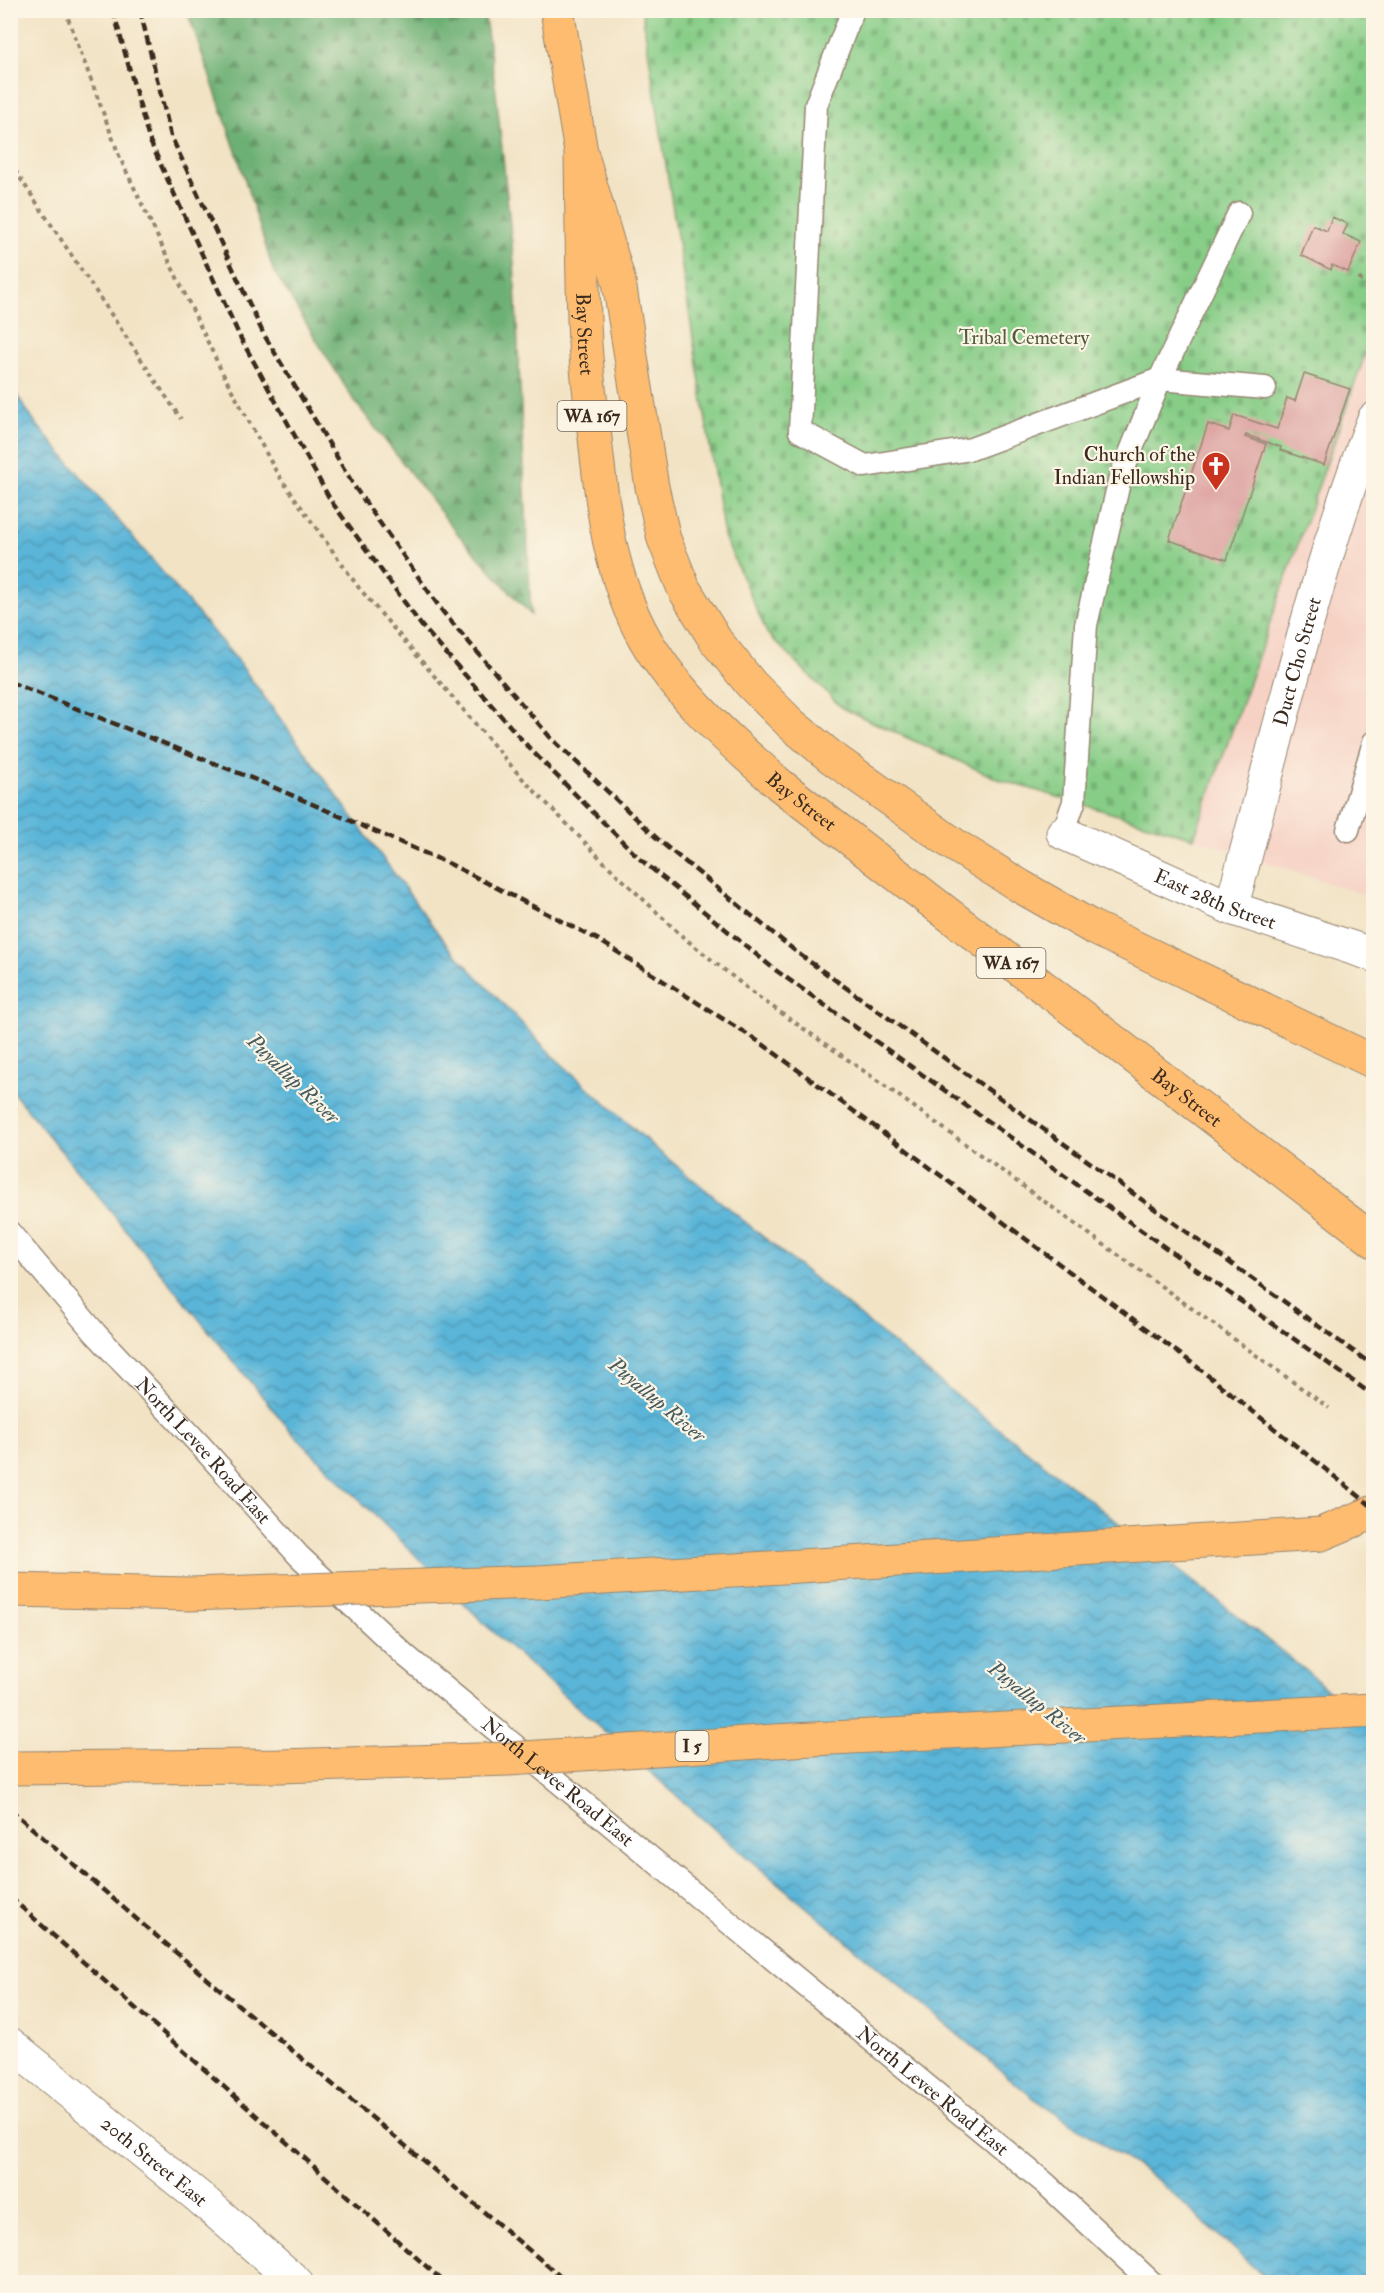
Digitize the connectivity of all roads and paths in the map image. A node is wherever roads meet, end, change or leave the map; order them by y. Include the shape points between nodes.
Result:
1 (65, 10) edge
2 (558, 10) edge
3 (853, 10) edge
4 (581, 152) junction
5 (10, 163) edge
6 (1239, 213) dead end
7 (1359, 278) dead end
8 (1374, 295) edge
9 (1160, 379) junction
10 (1265, 388) dead end
11 (1374, 419) edge
12 (181, 420) dead end
13 (1374, 742) edge
14 (1348, 830) dead end
15 (1063, 833) joint
16 (1231, 908) junction
17 (1374, 955) edge
18 (1374, 1062) edge
19 (10, 1233) edge
20 (1374, 1241) edge
21 (1329, 1408) dead end
22 (1374, 1512) edge
23 (1374, 1533) edge
24 (1322, 1534) junction
25 (10, 1590) edge
26 (1374, 1710) edge
27 (10, 1768) edge
28 (10, 2044) edge
29 (296, 2283) edge
30 (1151, 2283) edge

1 - 21 path via 120,158 222,372 277,473 359,588 520,776 683,937 756,996
2 - 4 main road, Bay Street / WA 167
3 - 9 lane via 816,105 800,431 865,466 971,449
4 - 18 main road, Bay Street / WA 167 via 619,282 664,539 698,613 751,684 831,758 1020,886 1092,927
4 - 20 main road, Bay Street / WA 167 via 585,344 601,501 629,606 664,668 724,736 780,785
5 - 12 path
6 - 9 lane
7 - 8 path
9 - 10 lane
9 - 15 lane via 1120,478 1086,625 1074,802
11 - 16 street, Duct Cho Street via 1353,473 1300,646
13 - 14 lane
15 - 16 street, East 28th Street
16 - 17 street, East 28th Street
19 - 30 lane, North Levee Road East via 96,1334 299,1556 406,1656 1046,2184
22 - 24 main road
23 - 24 main road
24 - 25 main road, bridge via 537,1582 190,1594
26 - 27 main road, I 5, bridge via 509,1759
28 - 29 street, 20th Street East via 200,2198

